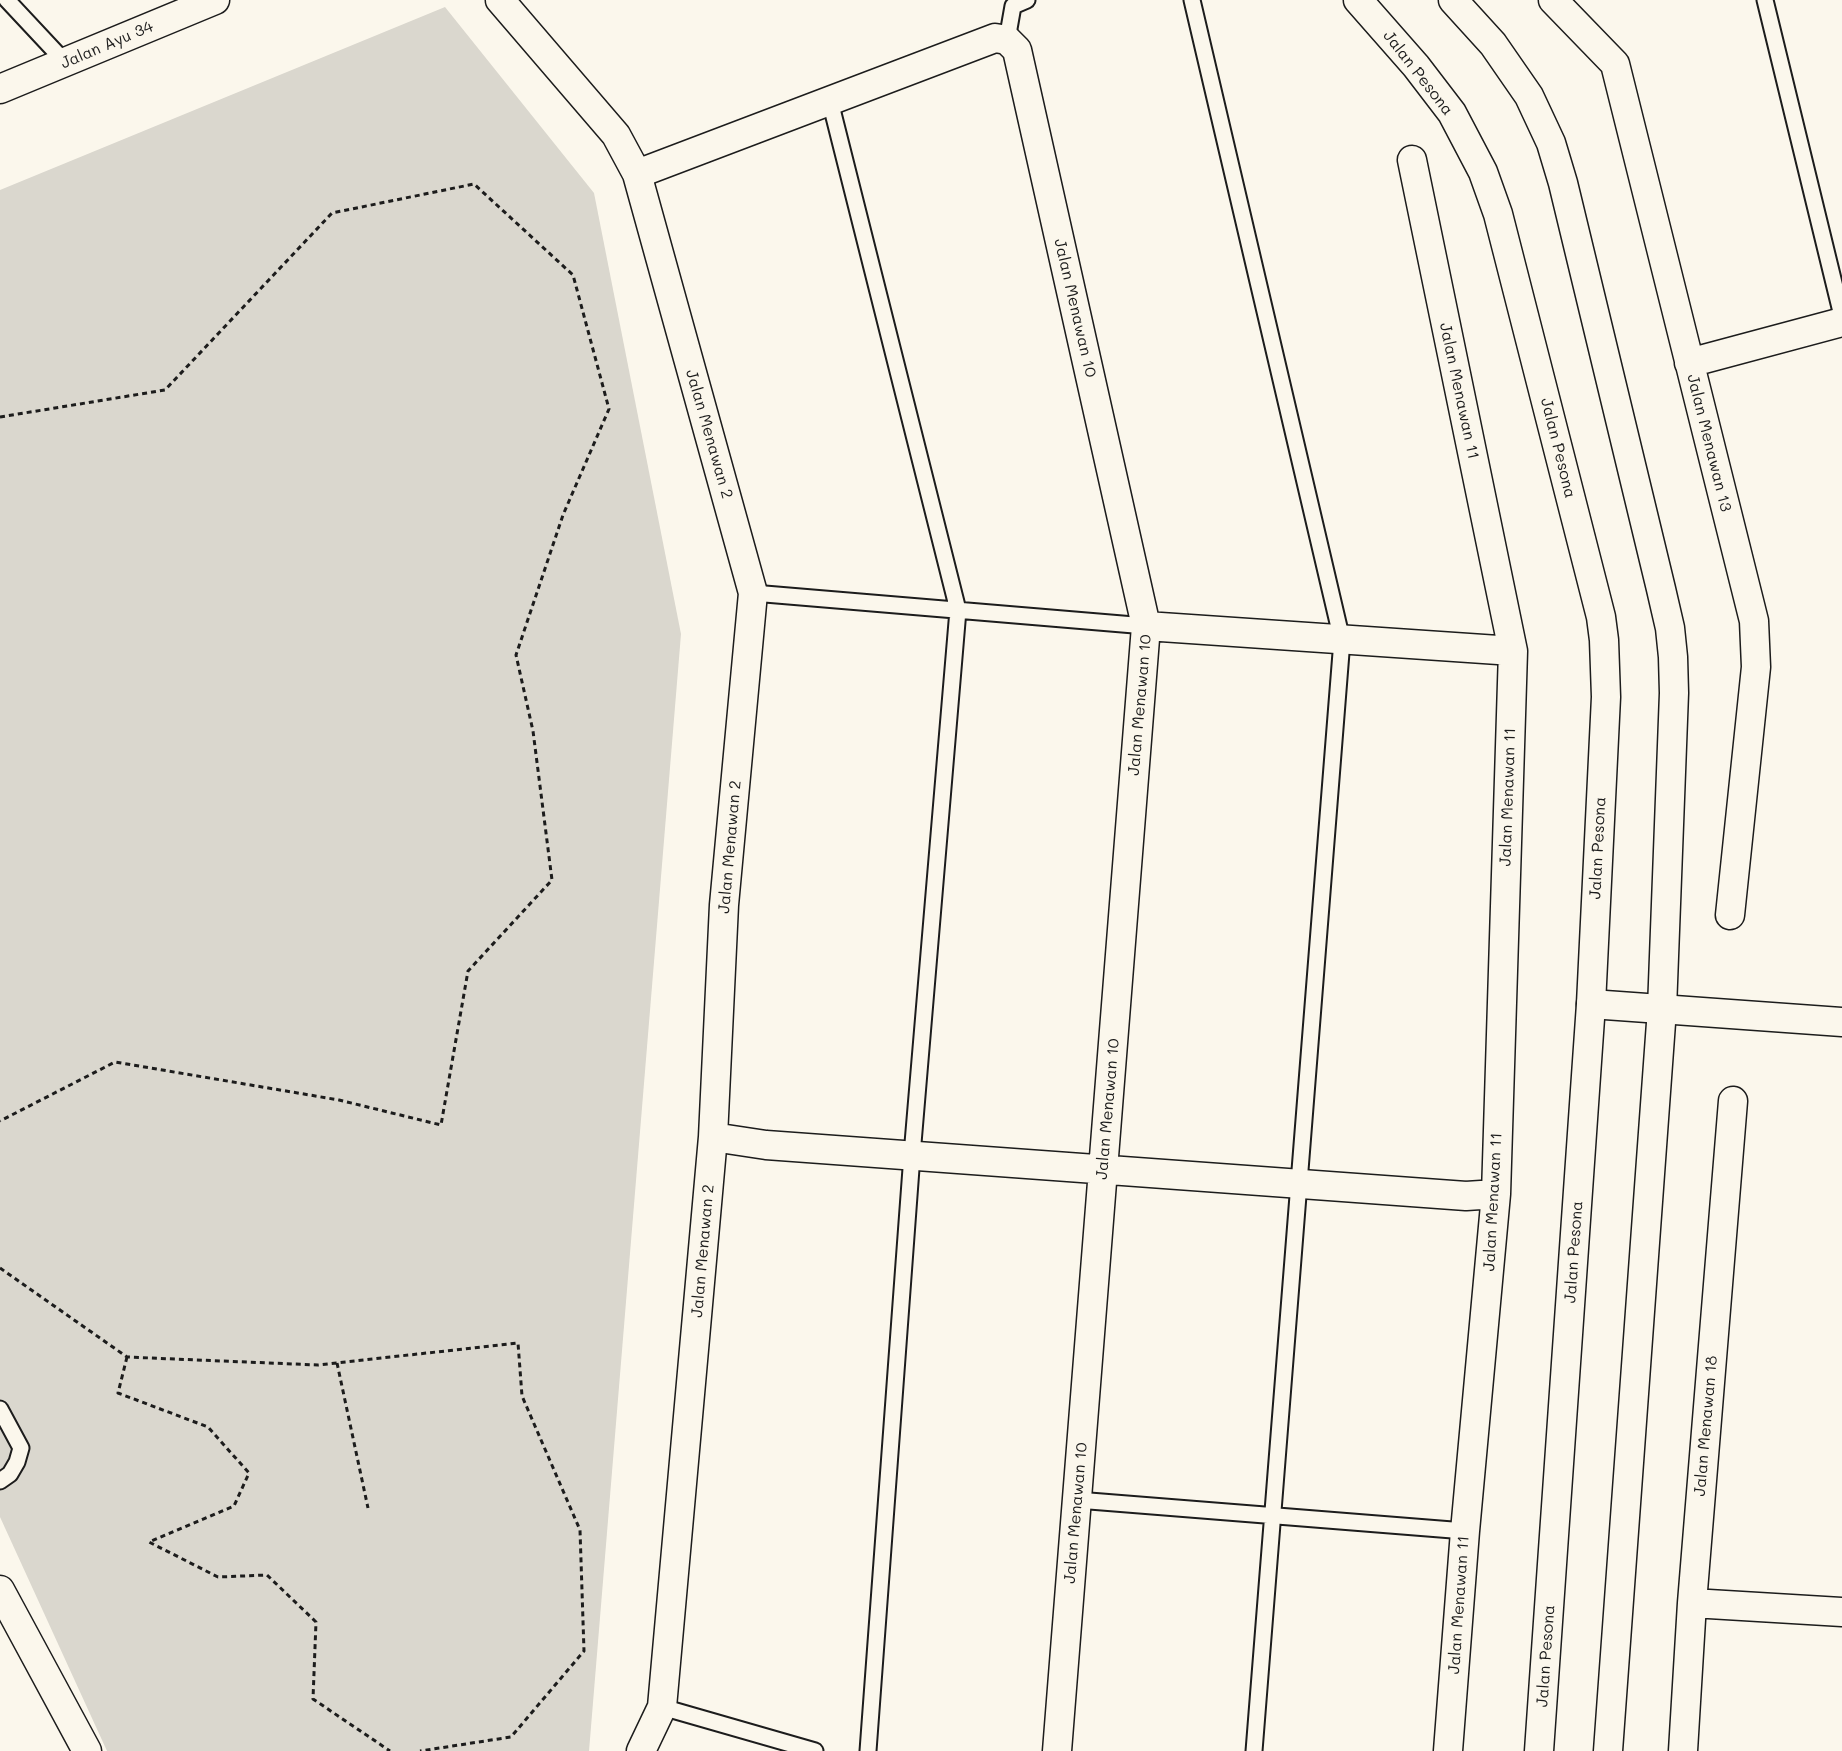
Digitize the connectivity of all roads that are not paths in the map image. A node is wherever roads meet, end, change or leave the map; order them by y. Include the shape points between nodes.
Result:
1 (7, 0) edge
2 (214, 0) edge
3 (500, 0) edge
4 (1027, 0) edge
5 (1192, 0) edge
6 (1358, 0) edge
7 (1454, 0) edge
8 (1553, 0) edge
9 (1765, 0) edge
10 (1008, 40) junction
11 (65, 62) junction
12 (0, 89) edge
13 (830, 101) junction
14 (1412, 160) dead end
15 (637, 174) junction
16 (1842, 316) edge
17 (1842, 322) edge
18 (1689, 363) junction
19 (753, 592) junction
20 (958, 610) junction
21 (1146, 626) junction
22 (1342, 640) junction
23 (1513, 651) junction
24 (1730, 915) dead end
25 (1591, 1004) junction
26 (1662, 1009) junction
27 (1842, 1022) edge
28 (1733, 1101) dead end
29 (713, 1137) junction
30 (912, 1155) junction
31 (1104, 1170) junction
32 (1299, 1184) junction
33 (1496, 1194) junction
34 (0, 1409) edge
35 (0, 1481) edge
36 (1077, 1500) junction
37 (1272, 1516) junction
38 (1465, 1531) junction
39 (0, 1590) edge
40 (1692, 1603) junction
41 (1842, 1612) edge
42 (662, 1707) junction
43 (87, 1751) edge
44 (641, 1751) edge
45 (816, 1751) edge
46 (868, 1751) edge
47 (1057, 1751) edge
48 (1254, 1751) edge
49 (1448, 1751) edge
50 (1539, 1751) edge
51 (1608, 1751) edge
52 (1682, 1751) edge

1 - 11 lane
2 - 11 street, Jalan Ayu 34
3 - 15 street, Jalan Menawan 2 via 616,135
4 - 10 lane via 1013,6
5 - 22 lane
6 - 25 street, Jalan Pesona via 1452,113 1483,172 1498,214 1601,617 1606,697
7 - 26 street via 1493,44 1529,96 1551,143 1670,628 1674,693
8 - 18 street, Jalan Menawan 13 via 1615,64
9 - 16 lane
10 - 13 street via 995,38
10 - 21 street, Jalan Menawan 10 via 1017,50
11 - 12 street, Jalan Ayu 34
13 - 15 street
13 - 20 lane
14 - 23 street, Jalan Menawan 11
15 - 19 street, Jalan Menawan 2
17 - 18 street
18 - 24 street, Jalan Menawan 13 via 1748,595 1756,644
19 - 20 lane
19 - 29 street, Jalan Menawan 2 via 724,905
20 - 21 lane
20 - 30 lane
21 - 22 street
21 - 31 street, Jalan Menawan 10
22 - 23 street
22 - 32 lane
23 - 33 street, Jalan Menawan 11
25 - 26 street
25 - 50 street, Jalan Pesona
26 - 27 street
26 - 51 street
28 - 40 street, Jalan Menawan 18
29 - 30 street via 766,1145
29 - 42 street, Jalan Menawan 2
30 - 31 street
30 - 46 lane
31 - 32 street
31 - 36 street, Jalan Menawan 10
32 - 33 street via 1466,1196
32 - 37 lane
33 - 38 street, Jalan Menawan 11
34 - 35 lane via 20,1448 10,1474
36 - 37 lane
36 - 47 street, Jalan Menawan 10
37 - 38 lane
37 - 48 lane
38 - 49 street, Jalan Menawan 11
39 - 43 street
40 - 41 street
40 - 52 street, Jalan Menawan 18
42 - 44 street, Jalan Menawan 2
42 - 45 lane

